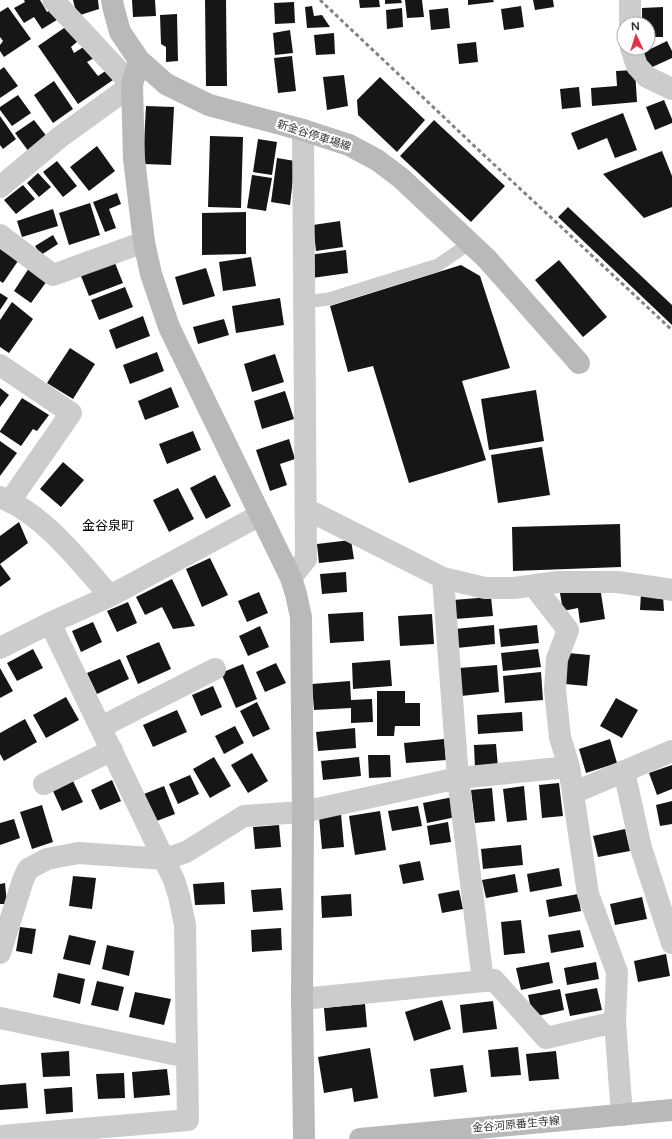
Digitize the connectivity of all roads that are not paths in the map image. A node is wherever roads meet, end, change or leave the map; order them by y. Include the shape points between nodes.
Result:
1 (53, 0) edge
2 (112, 0) edge
3 (630, 0) edge
4 (630, 16) edge
5 (634, 56) edge
6 (140, 60) junction
7 (132, 85) junction
8 (672, 89) edge
9 (302, 130) junction
10 (0, 187) edge
11 (0, 235) edge
12 (144, 242) junction
13 (470, 243) junction
14 (304, 302) junction
15 (580, 363) dead end
16 (0, 365) edge
17 (5, 499) edge
18 (306, 509) junction
19 (260, 515) junction
20 (291, 578) junction
21 (443, 578) junction
22 (534, 586) junction
23 (672, 590) edge
24 (110, 596) junction
25 (50, 623) junction
26 (0, 648) edge
27 (215, 669) dead end
28 (101, 727) junction
29 (112, 750) junction
30 (672, 750) edge
31 (569, 767) junction
32 (624, 771) junction
33 (458, 778) junction
34 (44, 784) dead end
35 (573, 793) junction
36 (303, 812) junction
37 (165, 859) junction
38 (665, 897) edge
39 (672, 943) edge
40 (0, 953) edge
41 (483, 981) junction
42 (302, 999) junction
43 (0, 1018) edge
44 (615, 1022) junction
45 (187, 1057) junction
46 (672, 1110) edge
47 (622, 1115) junction
48 (0, 1136) edge
49 (304, 1139) edge
50 (360, 1139) edge

1 - 7 street
2 - 6 street, 新金谷停車場線 via 120,32
3 - 4 street
5 - 8 street via 637,66 647,77
6 - 7 street
6 - 9 street, 新金谷停車場線 via 166,84 209,105
7 - 10 street via 60,137
7 - 12 street via 134,159
9 - 13 street, 新金谷停車場線 via 349,145 377,160 401,178
9 - 14 street
11 - 12 street via 53,275
12 - 19 street via 151,274 170,327
13 - 14 lane via 438,265 329,300
13 - 15 street, 新金谷停車場線
14 - 18 street
16 - 17 street via 71,413
17 - 24 street via 33,516 66,546
18 - 20 street via 306,558
18 - 21 street
19 - 20 street
19 - 24 street
20 - 36 street via 301,617
21 - 22 street via 485,588
21 - 33 street
22 - 23 street via 558,582 616,582
22 - 31 street via 568,630 557,659 555,690 560,737
24 - 25 street
25 - 26 street
25 - 28 street
27 - 28 street
28 - 29 street
29 - 34 street
29 - 37 street
30 - 32 street
31 - 33 street
31 - 35 street
32 - 35 street
32 - 38 street via 641,848
33 - 36 street
33 - 41 street
35 - 44 street via 588,894 617,972
36 - 37 street via 244,816 186,852
36 - 42 street
37 - 40 street via 78,853 47,859 28,869
37 - 45 street via 174,880 186,925
38 - 39 street
41 - 42 street
41 - 44 street via 494,980 546,1038
42 - 49 street
43 - 45 street
44 - 47 street
45 - 48 street via 188,1120
46 - 47 street, 金谷河原番生寺線
47 - 50 street, 金谷河原番生寺線

